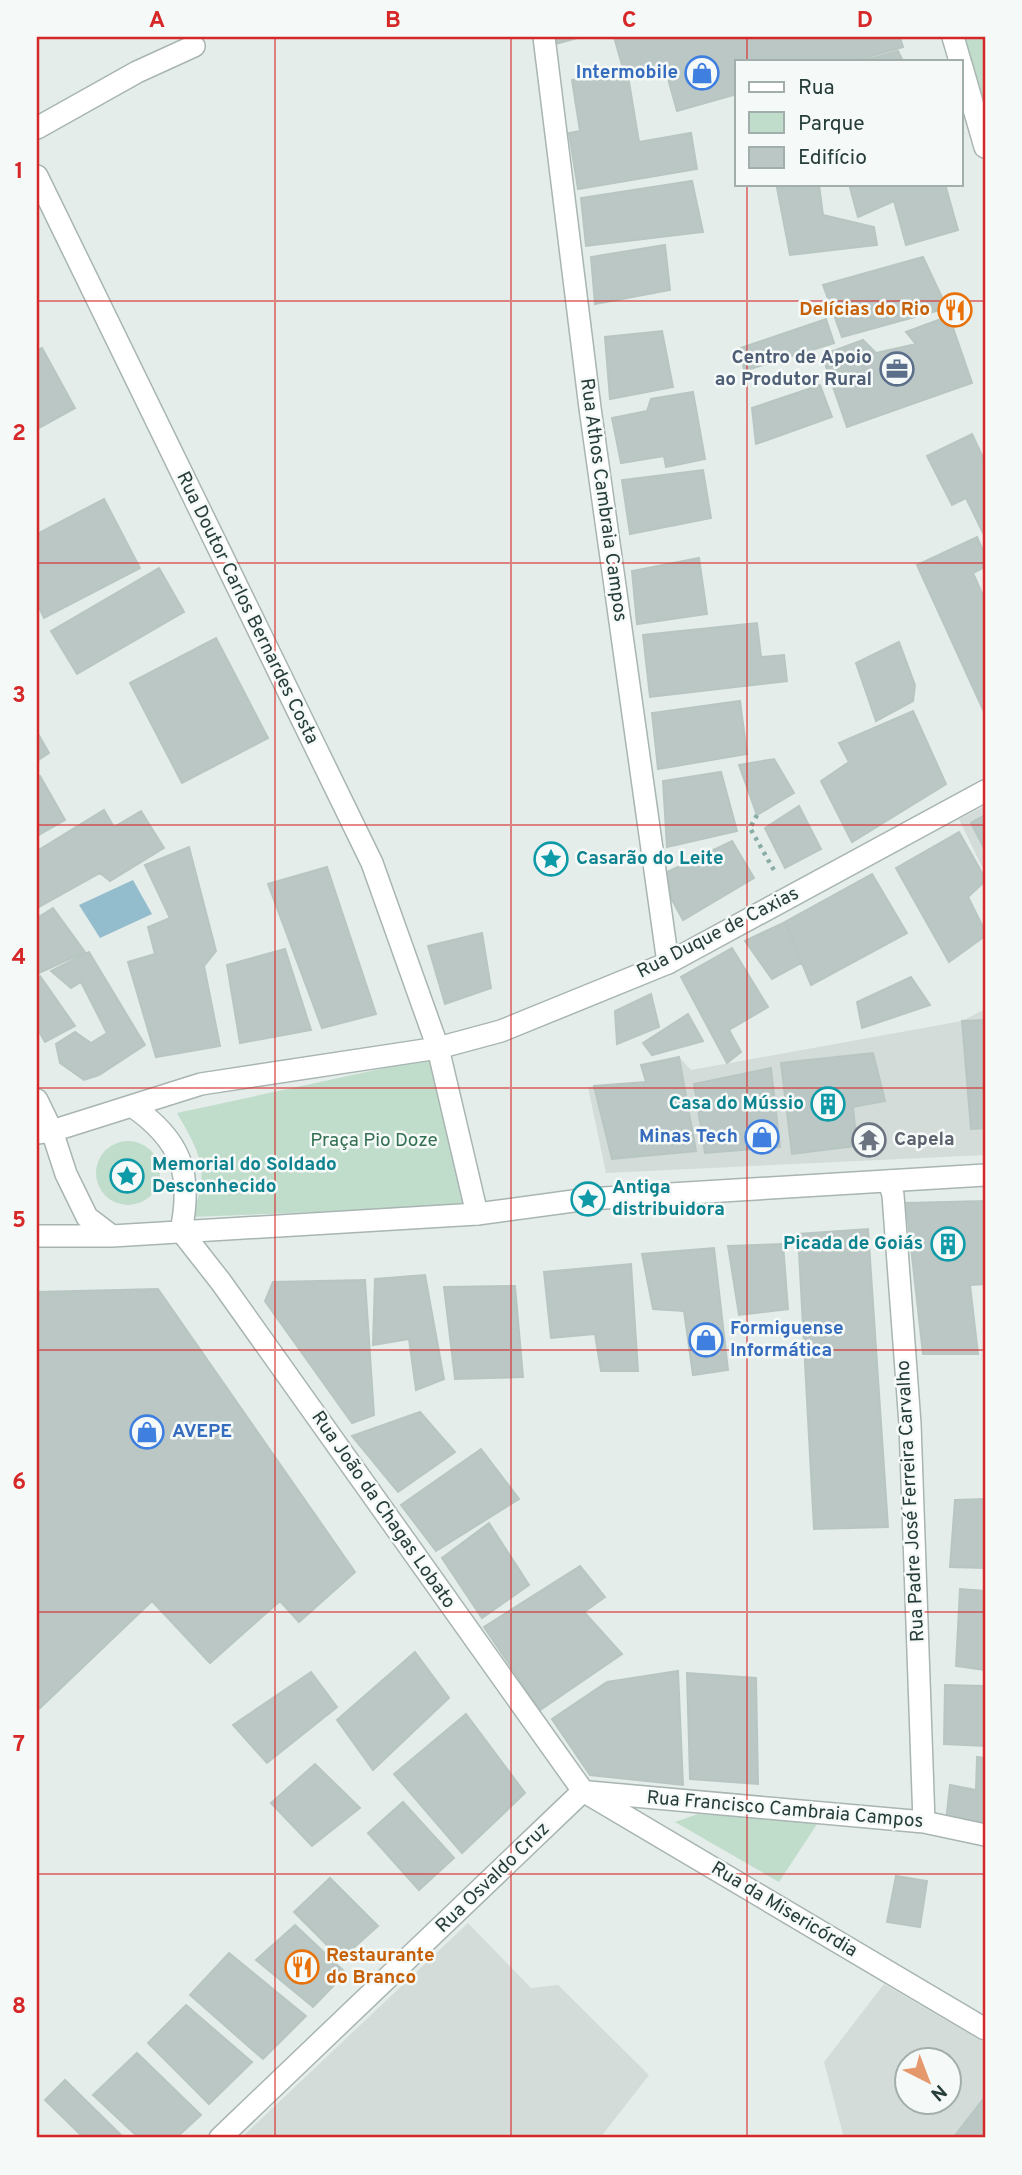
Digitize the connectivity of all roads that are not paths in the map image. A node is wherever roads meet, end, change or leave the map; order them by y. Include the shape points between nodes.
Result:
1 (544, 37) edge
2 (953, 37) edge
3 (194, 46) dead end
4 (959, 60) edge
5 (962, 68) edge
6 (37, 128) edge
7 (984, 138) edge
8 (37, 176) edge
9 (985, 791) edge
10 (668, 963) junction
11 (438, 1048) junction
12 (37, 1100) edge
13 (132, 1106) junction
14 (44, 1132) edge
15 (985, 1175) edge
16 (889, 1181) junction
17 (477, 1214) junction
18 (181, 1231) junction
19 (37, 1236) edge
20 (112, 1236) junction
21 (583, 1791) junction
22 (925, 1822) junction
23 (985, 1835) edge
24 (985, 2029) edge
25 (220, 2138) edge

1 - 10 street, Rua Athos Cambraia Campos via 590,408
2 - 4 street
3 - 6 street
5 - 7 street
8 - 11 street, Rua Doutor Carlos Bernardes Costa via 372,863
9 - 10 street, Rua Duque de Caxias
10 - 11 street, Rua Duque de Caxias via 501,1031
11 - 13 street via 201,1084
11 - 17 street
12 - 14 street
13 - 14 street
13 - 18 street via 152,1119 183,1164 186,1205
14 - 20 street via 87,1217
15 - 16 street
16 - 17 street via 588,1199
16 - 22 street, Rua Padre José Ferreira Carvalho via 910,1424
17 - 18 street
18 - 20 street
18 - 21 street, Rua João da Chagas Lobato
19 - 20 street
21 - 22 street, Rua Francisco Cambraia Campos
21 - 24 street, Rua da Misericórdia
21 - 25 street, Rua Osvaldo Cruz
22 - 23 street, Rua Francisco Cambraia Campos

